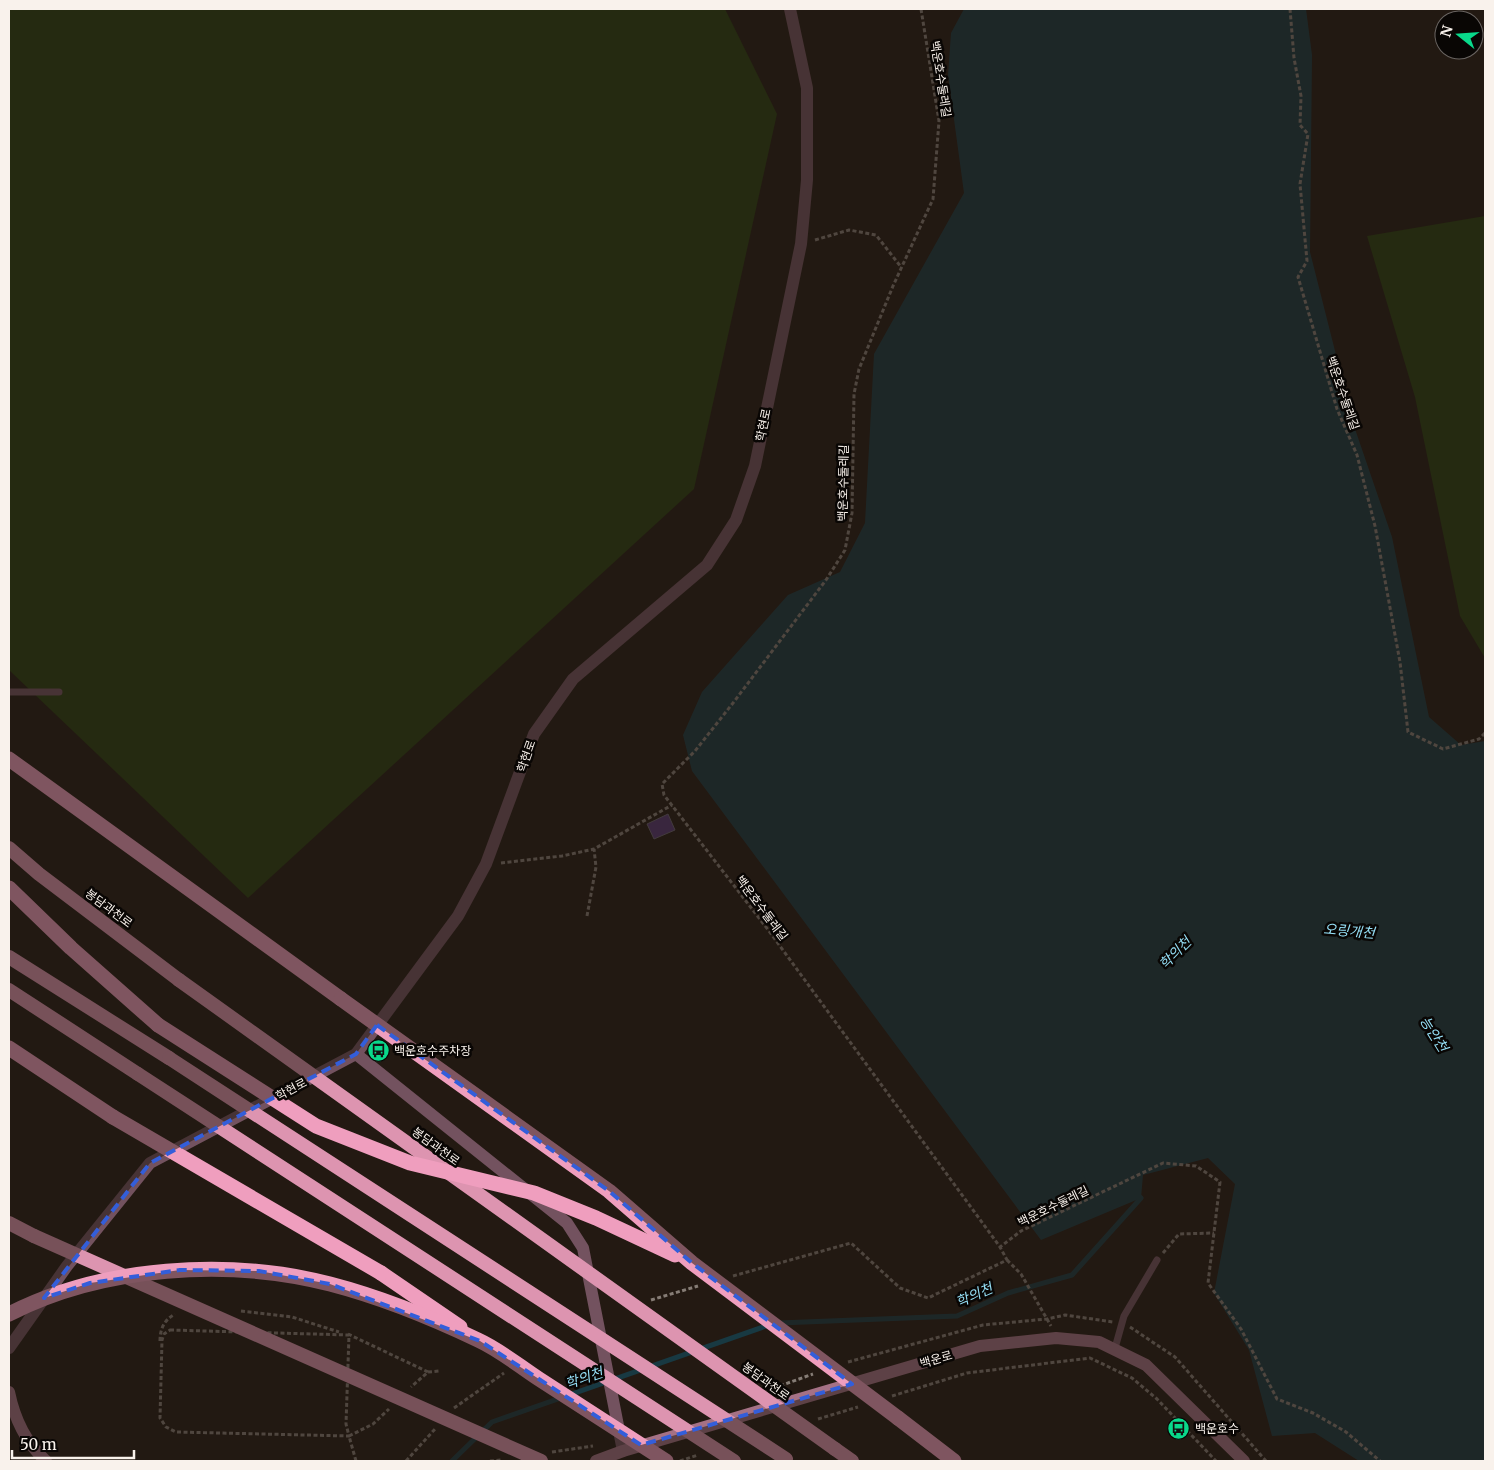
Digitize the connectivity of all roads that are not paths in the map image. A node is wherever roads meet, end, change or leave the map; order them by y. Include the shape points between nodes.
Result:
1 (790, 9) edge
2 (9, 692) edge
3 (59, 692) dead end
4 (9, 759) edge
5 (9, 848) edge
6 (9, 888) edge
7 (9, 957) edge
8 (9, 990) edge
9 (9, 1048) edge
10 (356, 1054) junction
11 (9, 1223) edge
12 (1157, 1260) road end
13 (692, 1263) junction
14 (9, 1314) edge
15 (480, 1341) junction
16 (9, 1348) edge
17 (1114, 1348) junction
18 (9, 1392) edge
19 (622, 1446) junction
20 (543, 1457) edge
21 (788, 1460) edge
22 (46, 1461) edge
23 (596, 1461) edge
24 (666, 1461) edge
25 (734, 1461) edge
26 (852, 1461) edge
27 (954, 1461) edge
28 (1244, 1461) edge

1 - 10 street, 학현로 via 807,88 807,180 801,244 755,466 736,520 707,565 573,678 534,734 486,864 458,916
2 - 3 lane
4 - 13 highway, bridge via 609,1191
5 - 26 highway, 봉담과천로, bridge via 179,980
6 - 13 highway, bridge via 158,1025 316,1126 410,1163 534,1193
7 - 21 highway, bridge
8 - 25 highway, bridge
9 - 15 highway, bridge via 113,1117 381,1273
10 - 16 street, 학현로 via 150,1163 67,1266
10 - 19 street via 567,1223 584,1248
11 - 20 highway, bridge
12 - 17 lane via 1124,1316
13 - 27 highway, bridge
14 - 15 highway, bridge via 33,1302 90,1283 180,1270 259,1271 330,1284 396,1306
15 - 24 highway, bridge
17 - 19 main road, 백운로 via 1100,1342 1056,1338 980,1346
17 - 28 main road, 백운로 via 1146,1365
18 - 22 main road via 12,1409 25,1435
19 - 23 main road, 백운로

